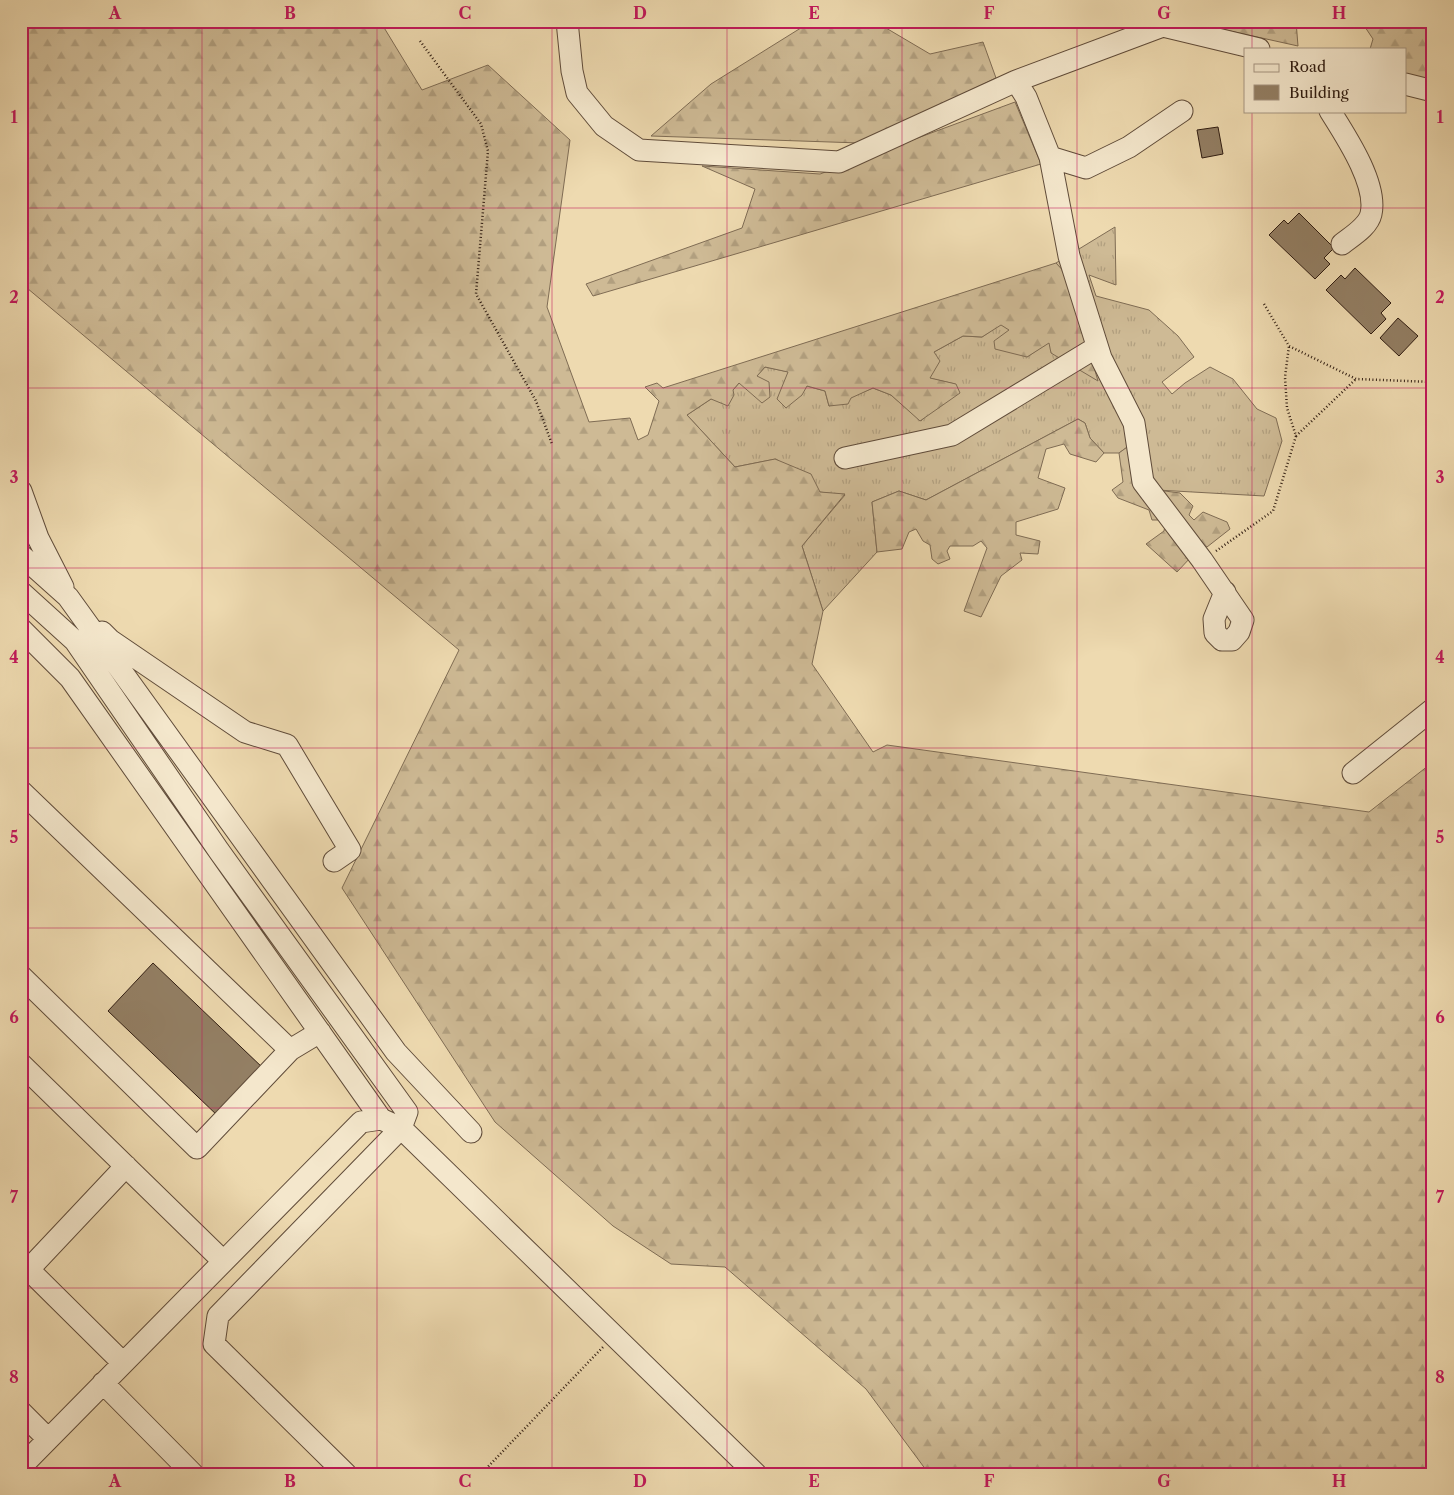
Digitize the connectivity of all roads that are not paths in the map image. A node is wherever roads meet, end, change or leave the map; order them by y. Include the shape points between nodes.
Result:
1 (567, 21) edge
2 (1255, 48) edge
3 (1016, 81) junction
4 (1406, 84) edge
5 (1433, 91) edge
6 (1182, 111) dead end
7 (1331, 112) edge
8 (1050, 156) junction
9 (1342, 244) dead end
10 (1098, 347) junction
11 (845, 458) dead end
12 (21, 491) edge
13 (21, 555) edge
14 (21, 592) edge
15 (1225, 592) dead end
16 (68, 597) junction
17 (21, 628) edge
18 (1433, 709) edge
19 (1353, 772) dead end
20 (21, 791) edge
21 (334, 861) dead end
22 (21, 976) edge
23 (320, 1032) junction
24 (290, 1050) junction
25 (21, 1064) edge
26 (381, 1119) junction
27 (402, 1128) junction
28 (471, 1132) dead end
29 (126, 1166) junction
30 (223, 1261) junction
31 (25, 1265) edge
32 (123, 1363) junction
33 (103, 1383) junction
34 (21, 1412) edge
35 (48, 1439) junction
36 (21, 1467) edge
37 (193, 1474) edge
38 (346, 1474) edge
39 (756, 1474) edge

1 - 3 street via 576,93 604,126 639,150 839,162
2 - 3 street via 1163,26
3 - 8 street via 1026,97
4 - 5 street
6 - 8 street via 1129,147 1086,168
7 - 9 street via 1369,182 1371,214 1362,229
8 - 10 street via 1069,256
10 - 11 street via 952,435
10 - 15 street via 1134,423 1143,482
12 - 16 street via 38,538
13 - 16 street
14 - 27 street via 75,641 219,851 407,1112
16 - 21 street via 110,640 203,705 245,732 287,744 350,850
16 - 28 street via 396,1052
17 - 23 street via 70,678
18 - 19 street
20 - 24 street
22 - 24 street via 197,1148
23 - 24 street
23 - 26 street
25 - 29 street
26 - 27 street
26 - 30 street via 362,1122
27 - 38 street via 218,1316 214,1344
27 - 39 street
29 - 30 street
29 - 31 street
30 - 32 street
31 - 32 street
32 - 33 street
33 - 35 street
33 - 37 street
34 - 35 street
35 - 36 street

